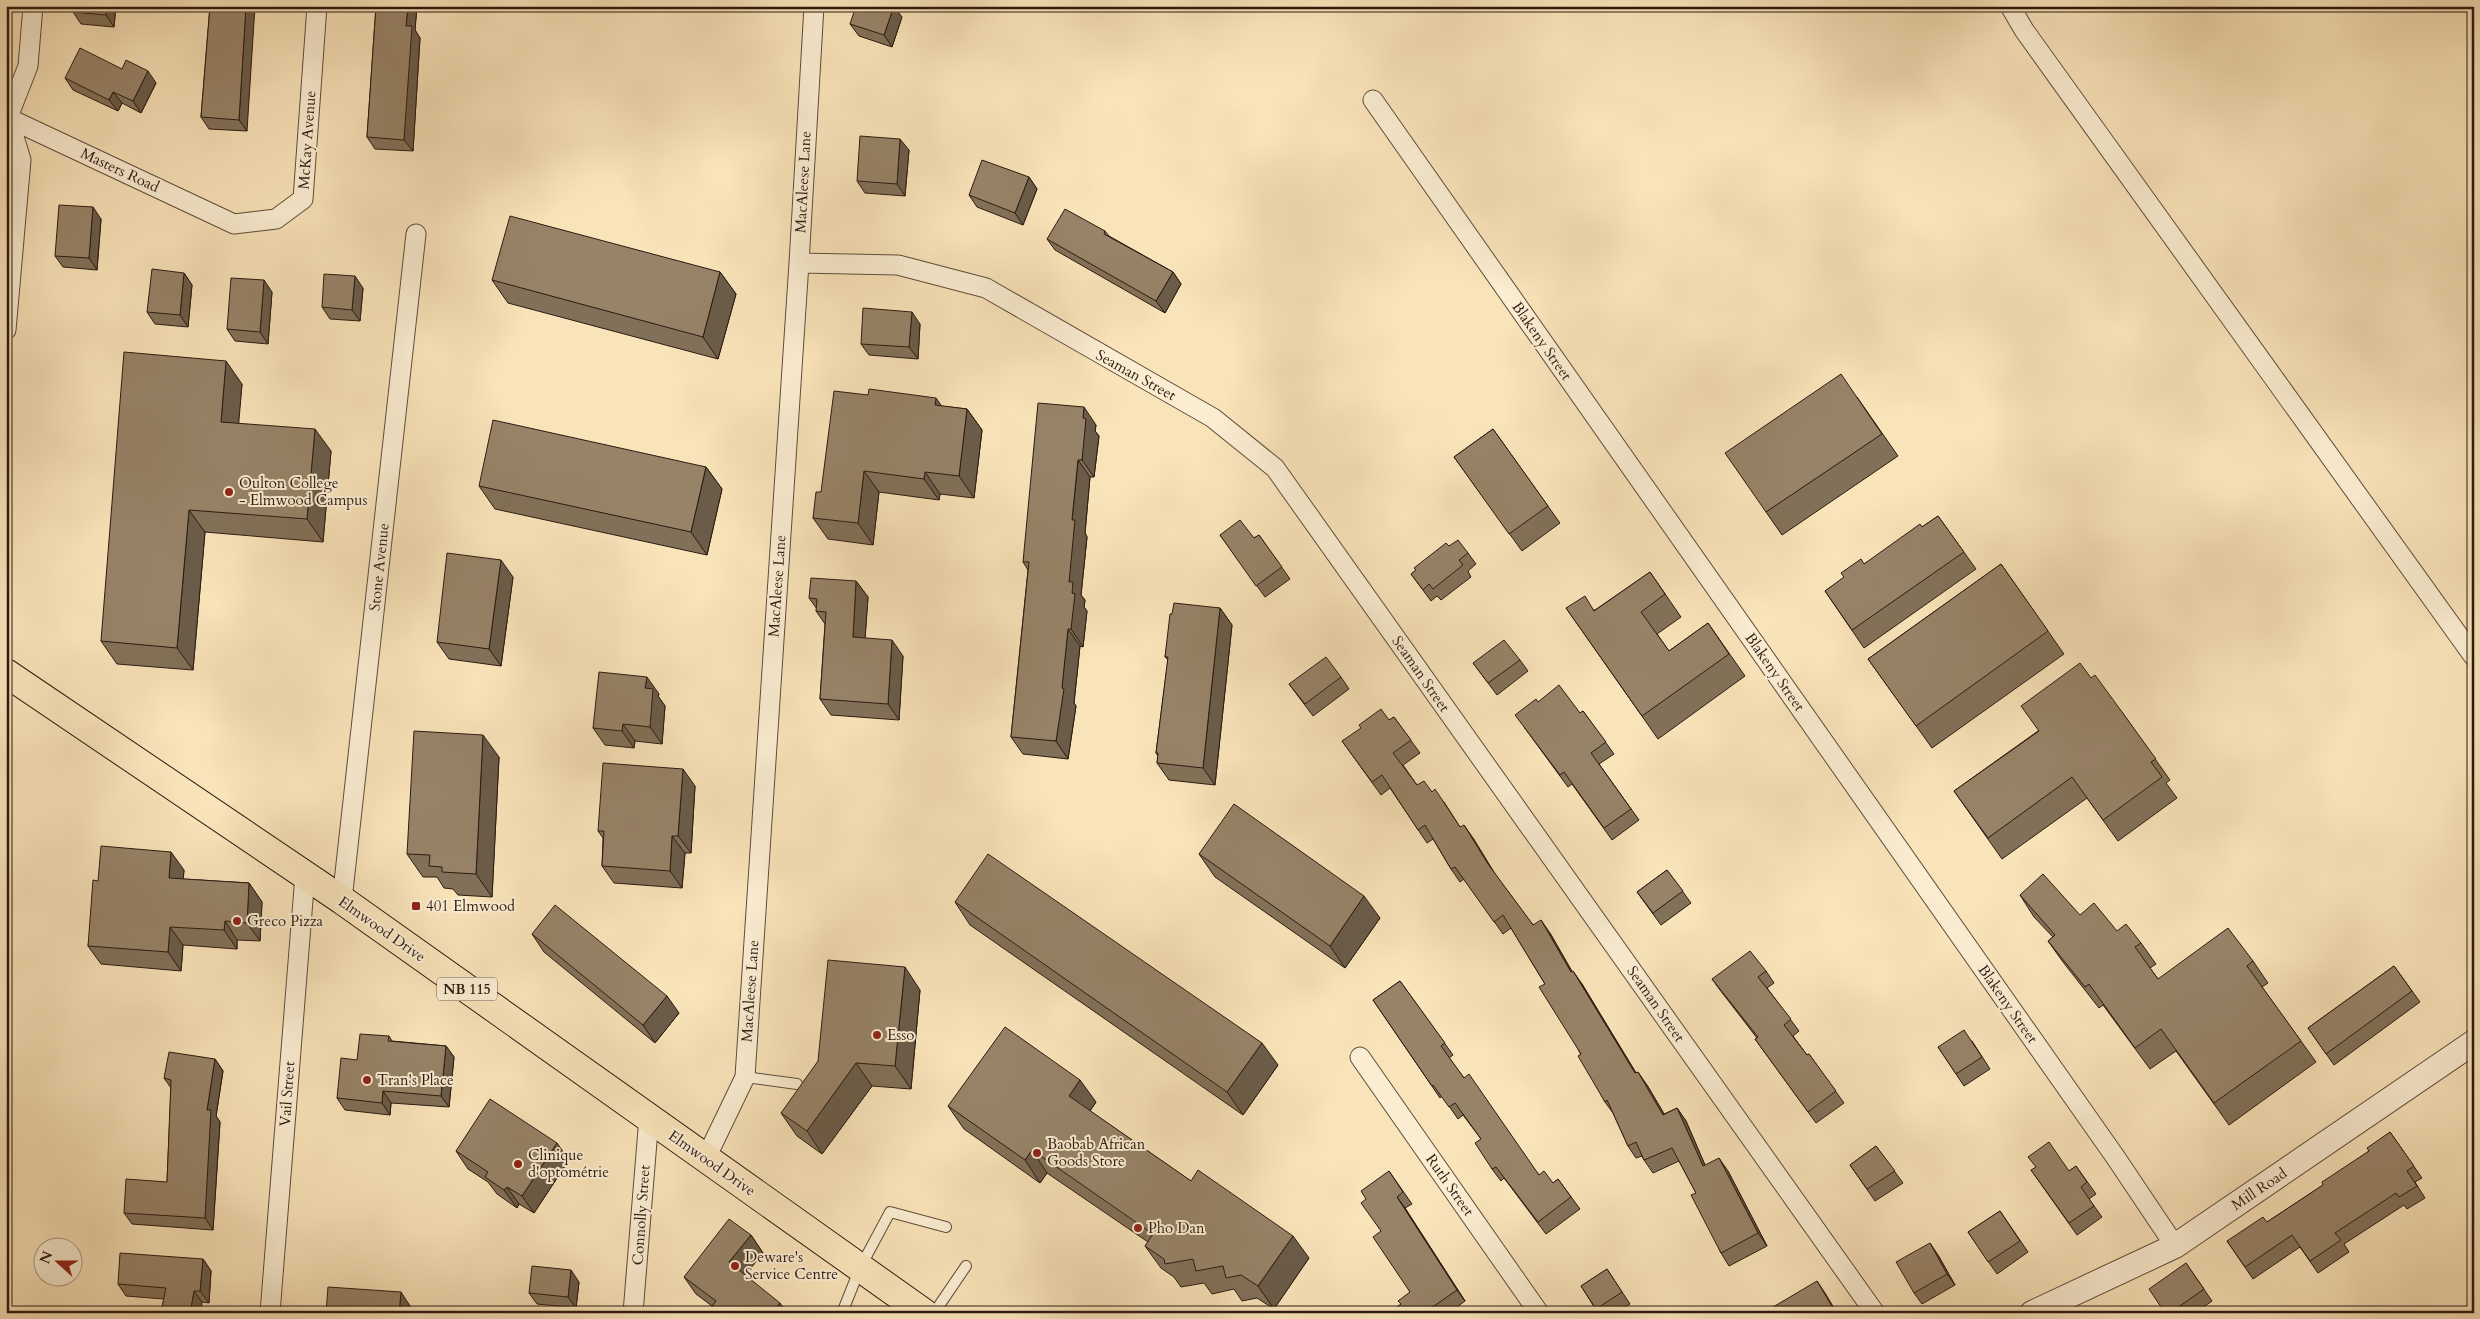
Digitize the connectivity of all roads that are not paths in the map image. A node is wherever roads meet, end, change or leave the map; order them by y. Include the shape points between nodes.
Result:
1 (33, 6) edge
2 (317, 6) edge
3 (814, 6) edge
4 (2010, 6) edge
5 (1373, 100) dead end
6 (7, 116) edge
7 (234, 224) joint
8 (416, 234) dead end
9 (799, 264) junction
10 (6, 330) edge
11 (2474, 657) edge
12 (6, 673) edge
13 (304, 874) junction
14 (342, 900) junction
15 (2474, 1042) edge
16 (1360, 1058) dead end
17 (744, 1077) junction
18 (797, 1084) dead end
19 (649, 1117) junction
20 (706, 1158) junction
21 (946, 1227) dead end
22 (2175, 1246) junction
23 (966, 1266) dead end
24 (860, 1268) junction
25 (270, 1313) edge
26 (633, 1313) edge
27 (842, 1313) edge
28 (924, 1313) edge
29 (934, 1313) edge
30 (1539, 1313) edge
31 (1875, 1313) edge
32 (2032, 1313) edge

1 - 6 street via 28,66
2 - 7 street, McKay Avenue via 303,199 276,219
3 - 9 street, MacAleese Lane
4 - 11 street
5 - 22 street, Blakeny Street via 2099,1133
6 - 7 street, Masters Road
6 - 10 street via 21,160
8 - 14 street, Stone Avenue
9 - 17 street, MacAleese Lane
9 - 31 street, Seaman Street via 898,265 986,288 1213,418 1275,468
12 - 13 main road, Elmwood Drive / NB 115
13 - 14 main road, Elmwood Drive / NB 115
13 - 25 street, Vail Street
14 - 19 main road, Elmwood Drive / NB 115
15 - 22 street, Mill Road
16 - 30 street, Ruth Street
17 - 18 lane
17 - 20 street, MacAleese Lane
19 - 20 main road, Elmwood Drive / NB 115
19 - 26 street, Connolly Street
20 - 24 main road, Elmwood Drive / NB 115
21 - 24 lane via 890,1212
22 - 32 street, Mill Road
23 - 29 lane
24 - 27 lane
24 - 28 main road, Elmwood Drive / NB 115

